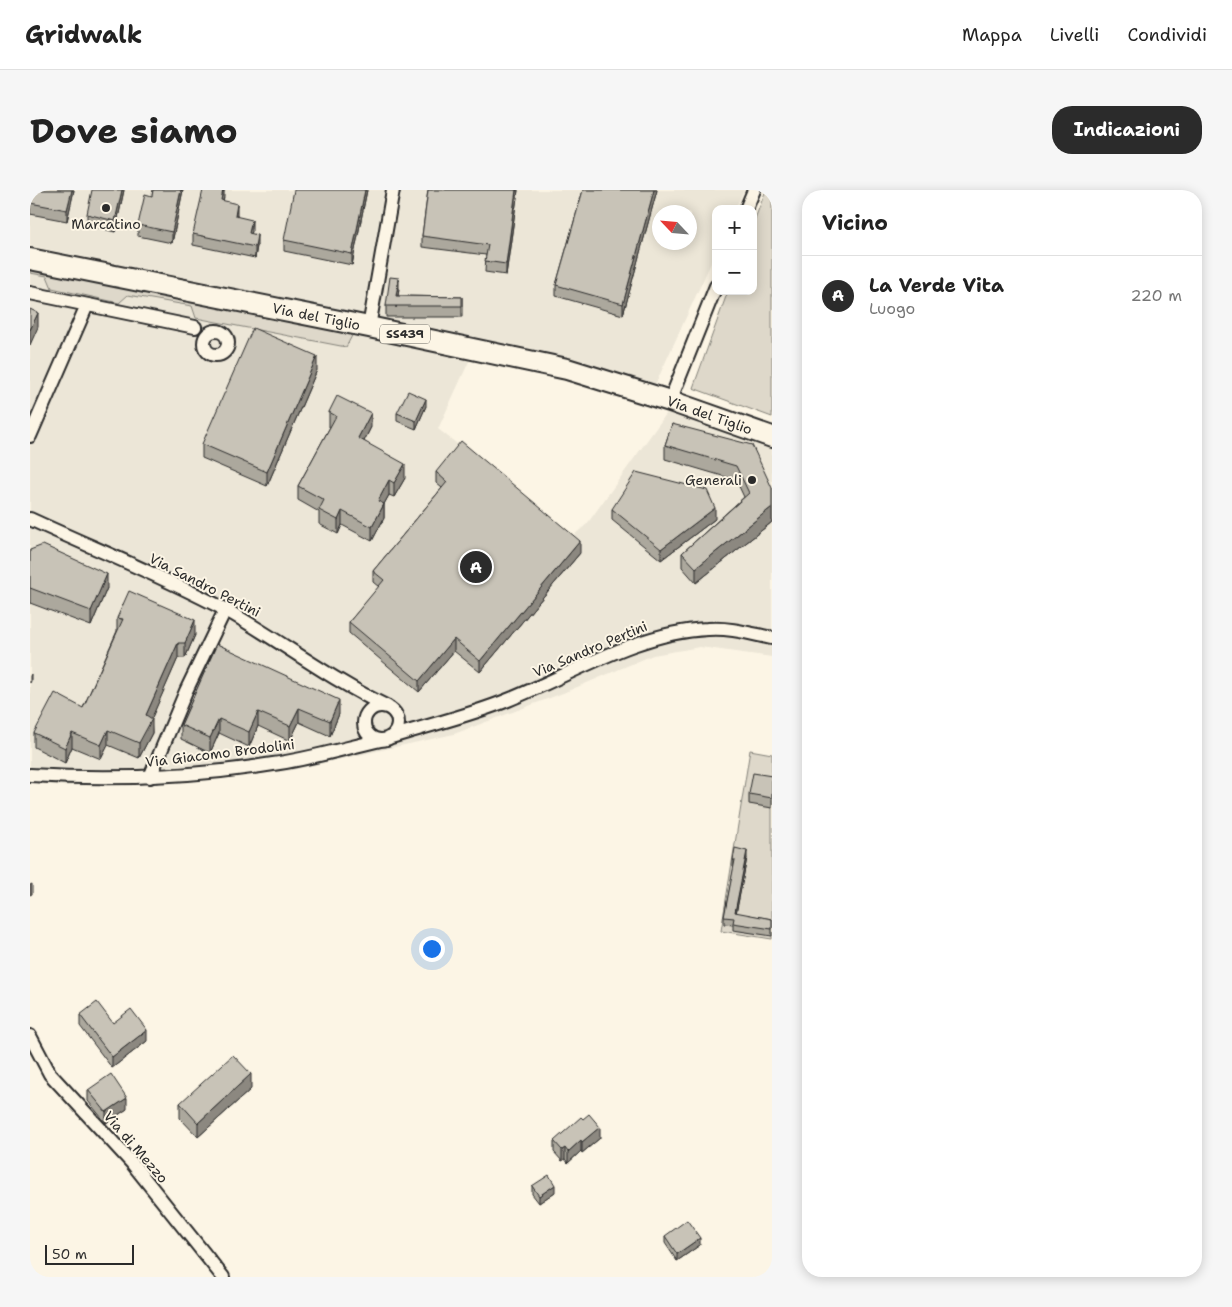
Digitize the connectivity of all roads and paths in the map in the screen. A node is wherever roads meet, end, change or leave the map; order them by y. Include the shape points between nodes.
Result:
1 (393, 190) edge
2 (754, 190) edge
3 (748, 205) edge
4 (30, 259) edge
5 (30, 293) edge
6 (712, 295) edge
7 (87, 305) junction
8 (195, 327) junction
9 (369, 327) junction
10 (217, 331) junction
11 (204, 341) junction
12 (670, 401) junction
13 (30, 436) edge
14 (772, 437) edge
15 (30, 519) edge
16 (225, 610) junction
17 (772, 638) edge
18 (358, 693) junction
19 (392, 710) junction
20 (364, 722) junction
21 (425, 726) junction
22 (385, 739) junction
23 (352, 747) junction
24 (30, 775) edge
25 (150, 777) junction
26 (30, 1036) edge
27 (223, 1277) edge

1 - 9 street
2 - 3 street
4 - 9 main road, Via del Tiglio / SS439
5 - 7 street
6 - 12 street
7 - 8 street
7 - 13 street
8 - 10 street
8 - 11 street
9 - 12 main road, Via del Tiglio / SS439 via 567,369
10 - 11 street via 208,334
10 - 11 street via 229,340 224,353 209,354
12 - 14 main road, Via del Tiglio / SS439
15 - 16 street, Via Sandro Pertini
16 - 18 street, Via Sandro Pertini
16 - 25 street
17 - 21 street, Via Sandro Pertini via 710,628 662,636 620,650 508,700
18 - 19 street, Via Sandro Pertini
18 - 20 street via 363,704
19 - 20 street via 376,706 366,714
19 - 21 street, Via Sandro Pertini via 411,723
19 - 22 street via 398,727 392,736
20 - 22 street via 369,736
20 - 23 street via 362,736
21 - 22 street, Via Sandro Pertini
22 - 23 street, Via Giacomo Brodolini
23 - 25 street, Via Giacomo Brodolini via 274,764
24 - 25 street, Via Giacomo Brodolini
26 - 27 street, Via di Mezzo via 50,1074 132,1163

